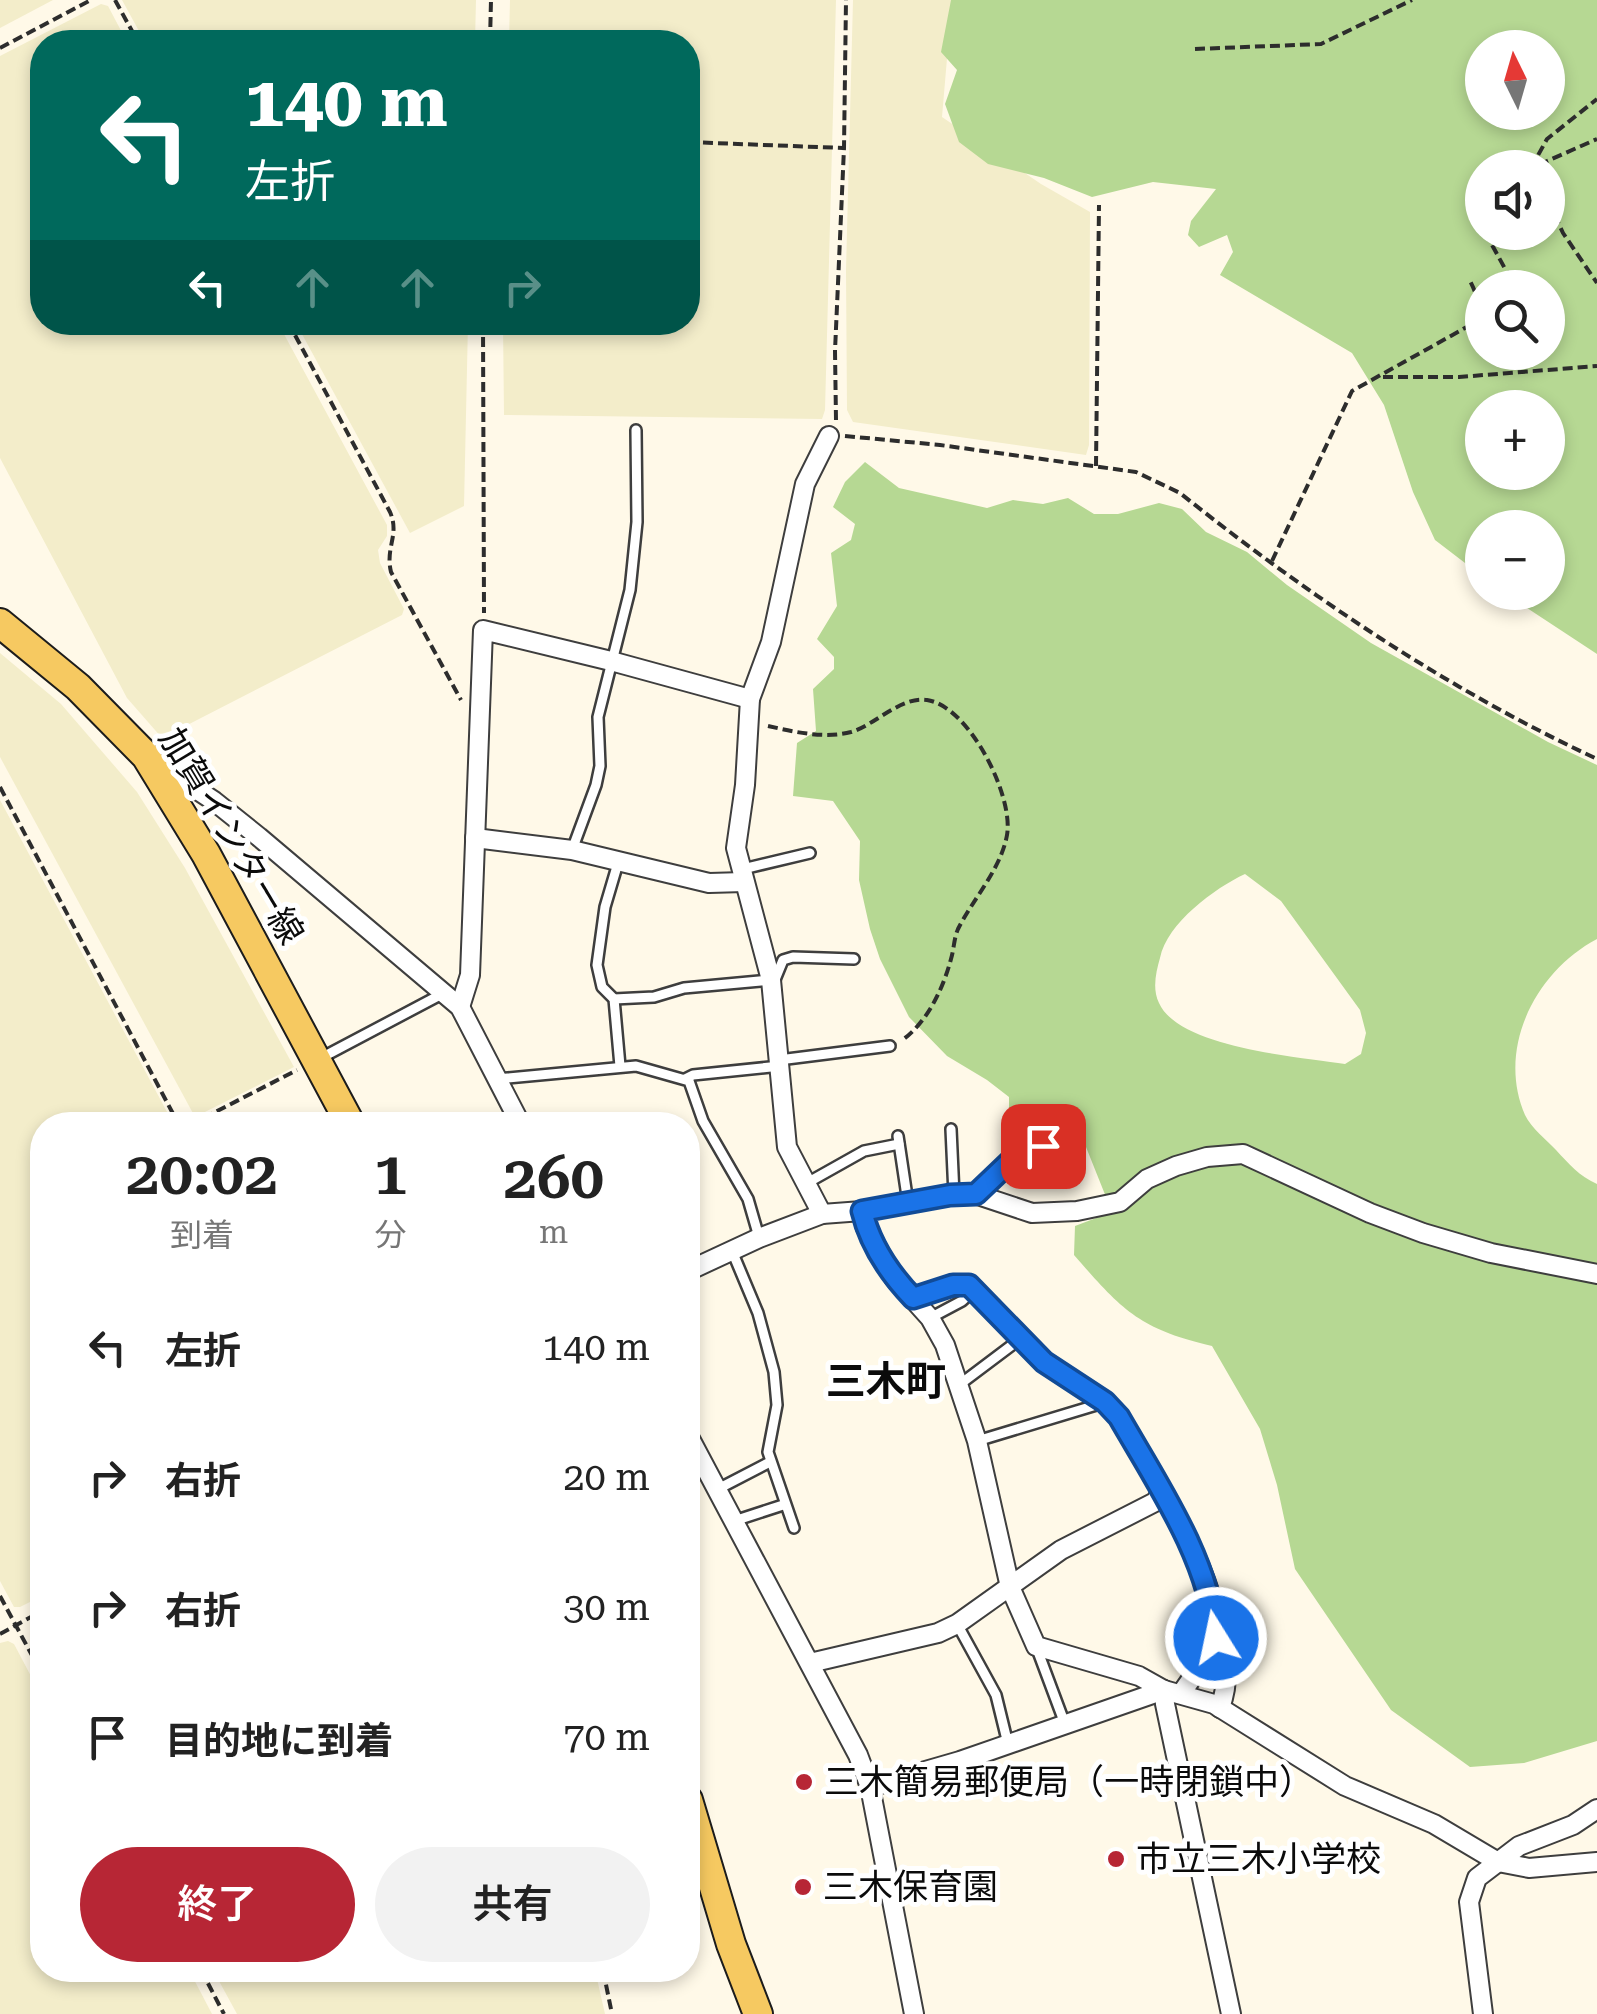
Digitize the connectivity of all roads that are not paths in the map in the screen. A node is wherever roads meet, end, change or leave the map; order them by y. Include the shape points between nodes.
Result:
1 (636, 430) dead end
2 (828, 436) road end
3 (0, 623) edge
4 (612, 661) junction
5 (750, 700) junction
6 (146, 756) junction
7 (475, 838) junction
8 (572, 850) junction
9 (810, 854) dead end
10 (618, 863) junction
11 (742, 876) junction
12 (854, 958) dead end
13 (771, 982) junction
14 (445, 993) junction
15 (614, 1000) junction
16 (460, 1008) junction
17 (890, 1046) road end
18 (316, 1060) junction
19 (779, 1063) junction
20 (620, 1066) junction
21 (686, 1079) junction
22 (497, 1080) junction
23 (344, 1112) edge
24 (514, 1112) edge
25 (700, 1112) edge
26 (700, 1112) edge
27 (1067, 1118) dead end
28 (951, 1129) dead end
29 (807, 1183) junction
30 (976, 1194) junction
31 (954, 1195) junction
32 (908, 1203) junction
33 (862, 1211) junction
34 (822, 1214) junction
35 (759, 1238) junction
36 (732, 1251) junction
37 (700, 1266) edge
38 (1597, 1274) edge
39 (974, 1290) junction
40 (913, 1298) junction
41 (930, 1318) junction
42 (1020, 1338) junction
43 (959, 1385) junction
44 (1105, 1402) junction
45 (977, 1441) junction
46 (700, 1459) edge
47 (770, 1462) junction
48 (716, 1490) junction
49 (1161, 1493) junction
50 (783, 1504) junction
51 (732, 1522) junction
52 (794, 1528) dead end
53 (1010, 1587) junction
54 (958, 1624) junction
55 (1216, 1638) junction
56 (1036, 1646) junction
57 (810, 1663) junction
58 (1173, 1692) junction
59 (1220, 1708) junction
60 (1065, 1724) junction
61 (1008, 1744) junction
62 (870, 1787) junction
63 (1597, 1808) edge
64 (700, 1839) edge
65 (1498, 1862) junction
66 (1597, 1862) edge
67 (758, 2014) edge
68 (914, 2014) edge
69 (1231, 2014) edge
70 (1483, 2014) edge

1 - 4 lane via 636,553
2 - 5 street via 805,484 771,642
3 - 6 main road, 加賀インター線 via 78,687
4 - 5 street
4 - 7 street via 484,630
4 - 8 lane via 598,717 596,785
5 - 11 street via 736,848
6 - 14 street via 214,801
6 - 18 main road, 加賀インター線
7 - 8 street
7 - 16 street via 470,975
8 - 10 street
9 - 11 lane
10 - 11 street via 709,883
10 - 15 lane via 597,966
11 - 13 street
12 - 13 lane via 792,957 782,960
13 - 15 lane
13 - 19 street
14 - 16 street
14 - 18 lane
15 - 20 lane
16 - 22 street
17 - 19 lane
18 - 23 main road, 加賀インター線
19 - 21 lane
19 - 29 street via 786,1147
20 - 21 lane
20 - 22 lane
21 - 25 lane
22 - 24 street
26 - 35 lane via 748,1199
27 - 30 lane via 1043,1146 1018,1154
28 - 31 lane
29 - 32 lane via 899,1140
29 - 34 street
30 - 31 street
30 - 38 street via 1032,1213 1078,1212 1120,1202 1146,1179 1176,1166 1243,1154 1423,1233
31 - 32 street
32 - 33 street
33 - 34 street
33 - 40 street via 894,1278
34 - 35 street
35 - 36 street
36 - 37 street
36 - 47 lane via 774,1372
39 - 40 street via 953,1285
39 - 41 lane
39 - 42 street
40 - 41 street
41 - 43 street
42 - 43 lane
42 - 44 street
43 - 45 street
44 - 45 lane
44 - 49 street
45 - 53 street
46 - 48 street
47 - 48 lane
47 - 50 lane
48 - 51 street
49 - 53 street
49 - 55 street via 1214,1606
50 - 51 lane
50 - 52 lane
51 - 57 street
53 - 54 street
53 - 56 street
54 - 57 street
54 - 61 lane via 996,1695
55 - 58 street
55 - 59 street via 1227,1667
56 - 58 street
56 - 60 lane
57 - 62 street
58 - 59 street
58 - 60 street
58 - 69 street via 1164,1704
59 - 65 street via 1345,1786 1434,1824
60 - 61 street
61 - 62 street
62 - 68 street
63 - 65 street
64 - 67 main road
65 - 66 street via 1529,1868
65 - 70 street via 1477,1878 1469,1902

